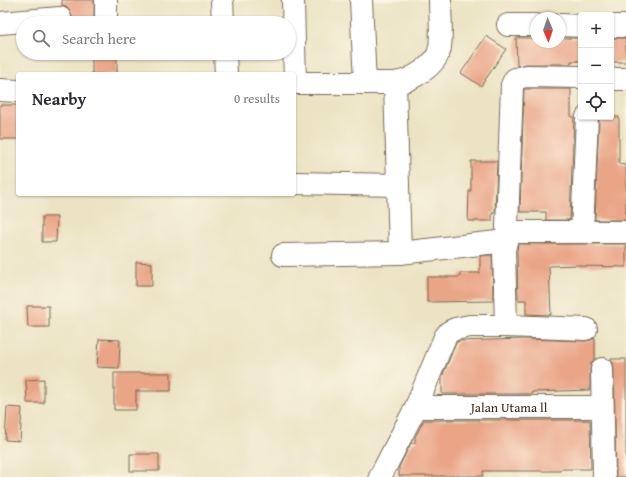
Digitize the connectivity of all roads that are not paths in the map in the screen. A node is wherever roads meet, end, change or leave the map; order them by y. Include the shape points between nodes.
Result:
1 (106, 0) edge
2 (222, 0) edge
3 (293, 0) edge
4 (361, 0) edge
5 (440, 0) edge
6 (106, 16) edge
7 (223, 16) edge
8 (293, 16) edge
9 (16, 22) edge
10 (0, 23) edge
11 (508, 25) dead end
12 (530, 25) edge
13 (566, 25) edge
14 (578, 26) edge
15 (614, 26) edge
16 (626, 26) edge
17 (225, 60) edge
18 (294, 60) edge
19 (226, 72) edge
20 (294, 72) edge
21 (578, 77) edge
22 (614, 79) edge
23 (626, 79) edge
24 (296, 83) edge
25 (365, 83) junction
26 (395, 84) junction
27 (0, 90) edge
28 (16, 91) edge
29 (587, 120) edge
30 (296, 183) edge
31 (398, 185) junction
32 (582, 232) junction
33 (626, 232) edge
34 (507, 236) junction
35 (400, 253) junction
36 (283, 254) dead end
37 (506, 326) junction
38 (586, 329) dead end
39 (602, 369) dead end
40 (416, 407) junction
41 (602, 407) junction
42 (380, 477) edge
43 (604, 477) edge

1 - 6 street
2 - 7 street
3 - 8 street
4 - 25 street
5 - 26 street via 440,47 435,59 421,72 405,82
9 - 10 street
11 - 12 street
13 - 14 street
15 - 16 street
17 - 19 street
18 - 20 street
21 - 34 street via 526,76 515,79 512,85
22 - 23 street
24 - 25 street
25 - 26 street
26 - 31 street
27 - 28 street
29 - 32 street
30 - 31 street
31 - 35 street
32 - 33 street
32 - 34 street
34 - 35 street
34 - 37 street via 504,250
35 - 36 street
37 - 38 street
37 - 40 street via 470,326 449,332 444,338
39 - 41 street
40 - 41 street, Jalan Utama ll
40 - 42 street
41 - 43 street

